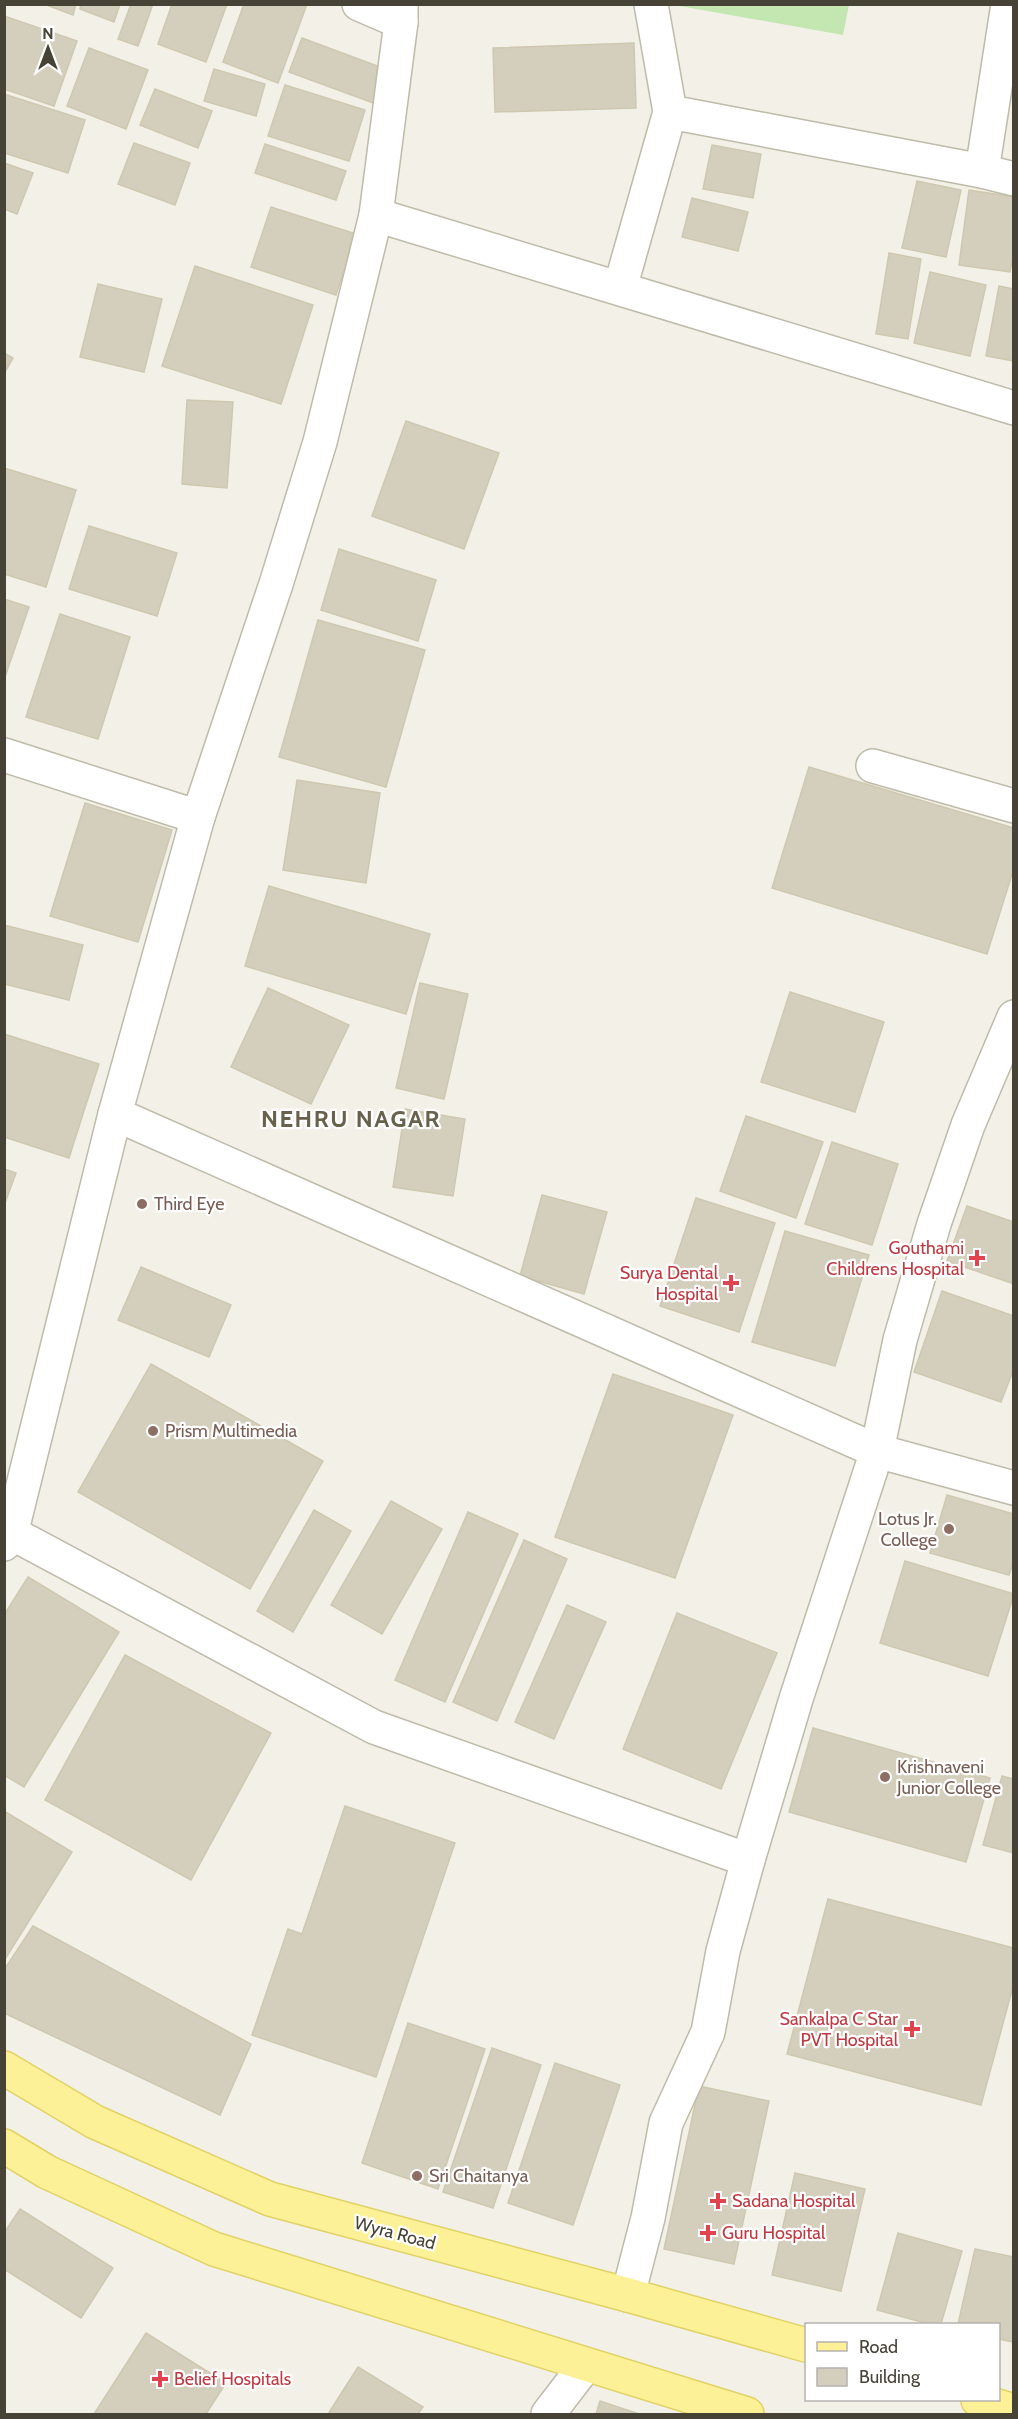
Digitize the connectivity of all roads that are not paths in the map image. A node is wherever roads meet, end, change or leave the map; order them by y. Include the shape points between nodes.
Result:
1 (359, 4) edge
2 (651, 4) edge
3 (1008, 4) edge
4 (401, 13) edge
5 (670, 112) junction
6 (982, 171) junction
7 (1014, 179) edge
8 (376, 215) junction
9 (620, 288) junction
10 (1014, 408) edge
11 (4, 755) edge
12 (873, 766) dead end
13 (1014, 806) edge
14 (198, 817) junction
15 (1013, 1023) edge
16 (115, 1114) junction
17 (877, 1451) junction
18 (1014, 1488) edge
19 (7, 1536) edge
20 (747, 1860) junction
21 (4, 2068) edge
22 (4, 2146) edge
23 (628, 2295) junction
24 (805, 2344) edge
25 (585, 2366) junction
26 (981, 2401) edge
27 (1014, 2411) edge
28 (548, 2415) edge
29 (747, 2415) edge

1 - 4 street
2 - 5 street
3 - 6 street
4 - 8 street
5 - 6 street
5 - 9 street
6 - 7 street
8 - 9 street
8 - 14 street via 320,442
9 - 10 street
11 - 14 street
12 - 13 street
14 - 16 street
15 - 17 street via 968,1125 934,1224 900,1340
16 - 17 street
16 - 19 street
17 - 18 street
17 - 20 street
19 - 20 street via 374,1727
20 - 23 street via 723,1952 708,2032 666,2123
21 - 23 main road, Wyra Road via 95,2122 270,2199
22 - 25 main road via 46,2172 214,2249
23 - 24 main road, Wyra Road
25 - 28 street
25 - 29 main road
26 - 27 main road

